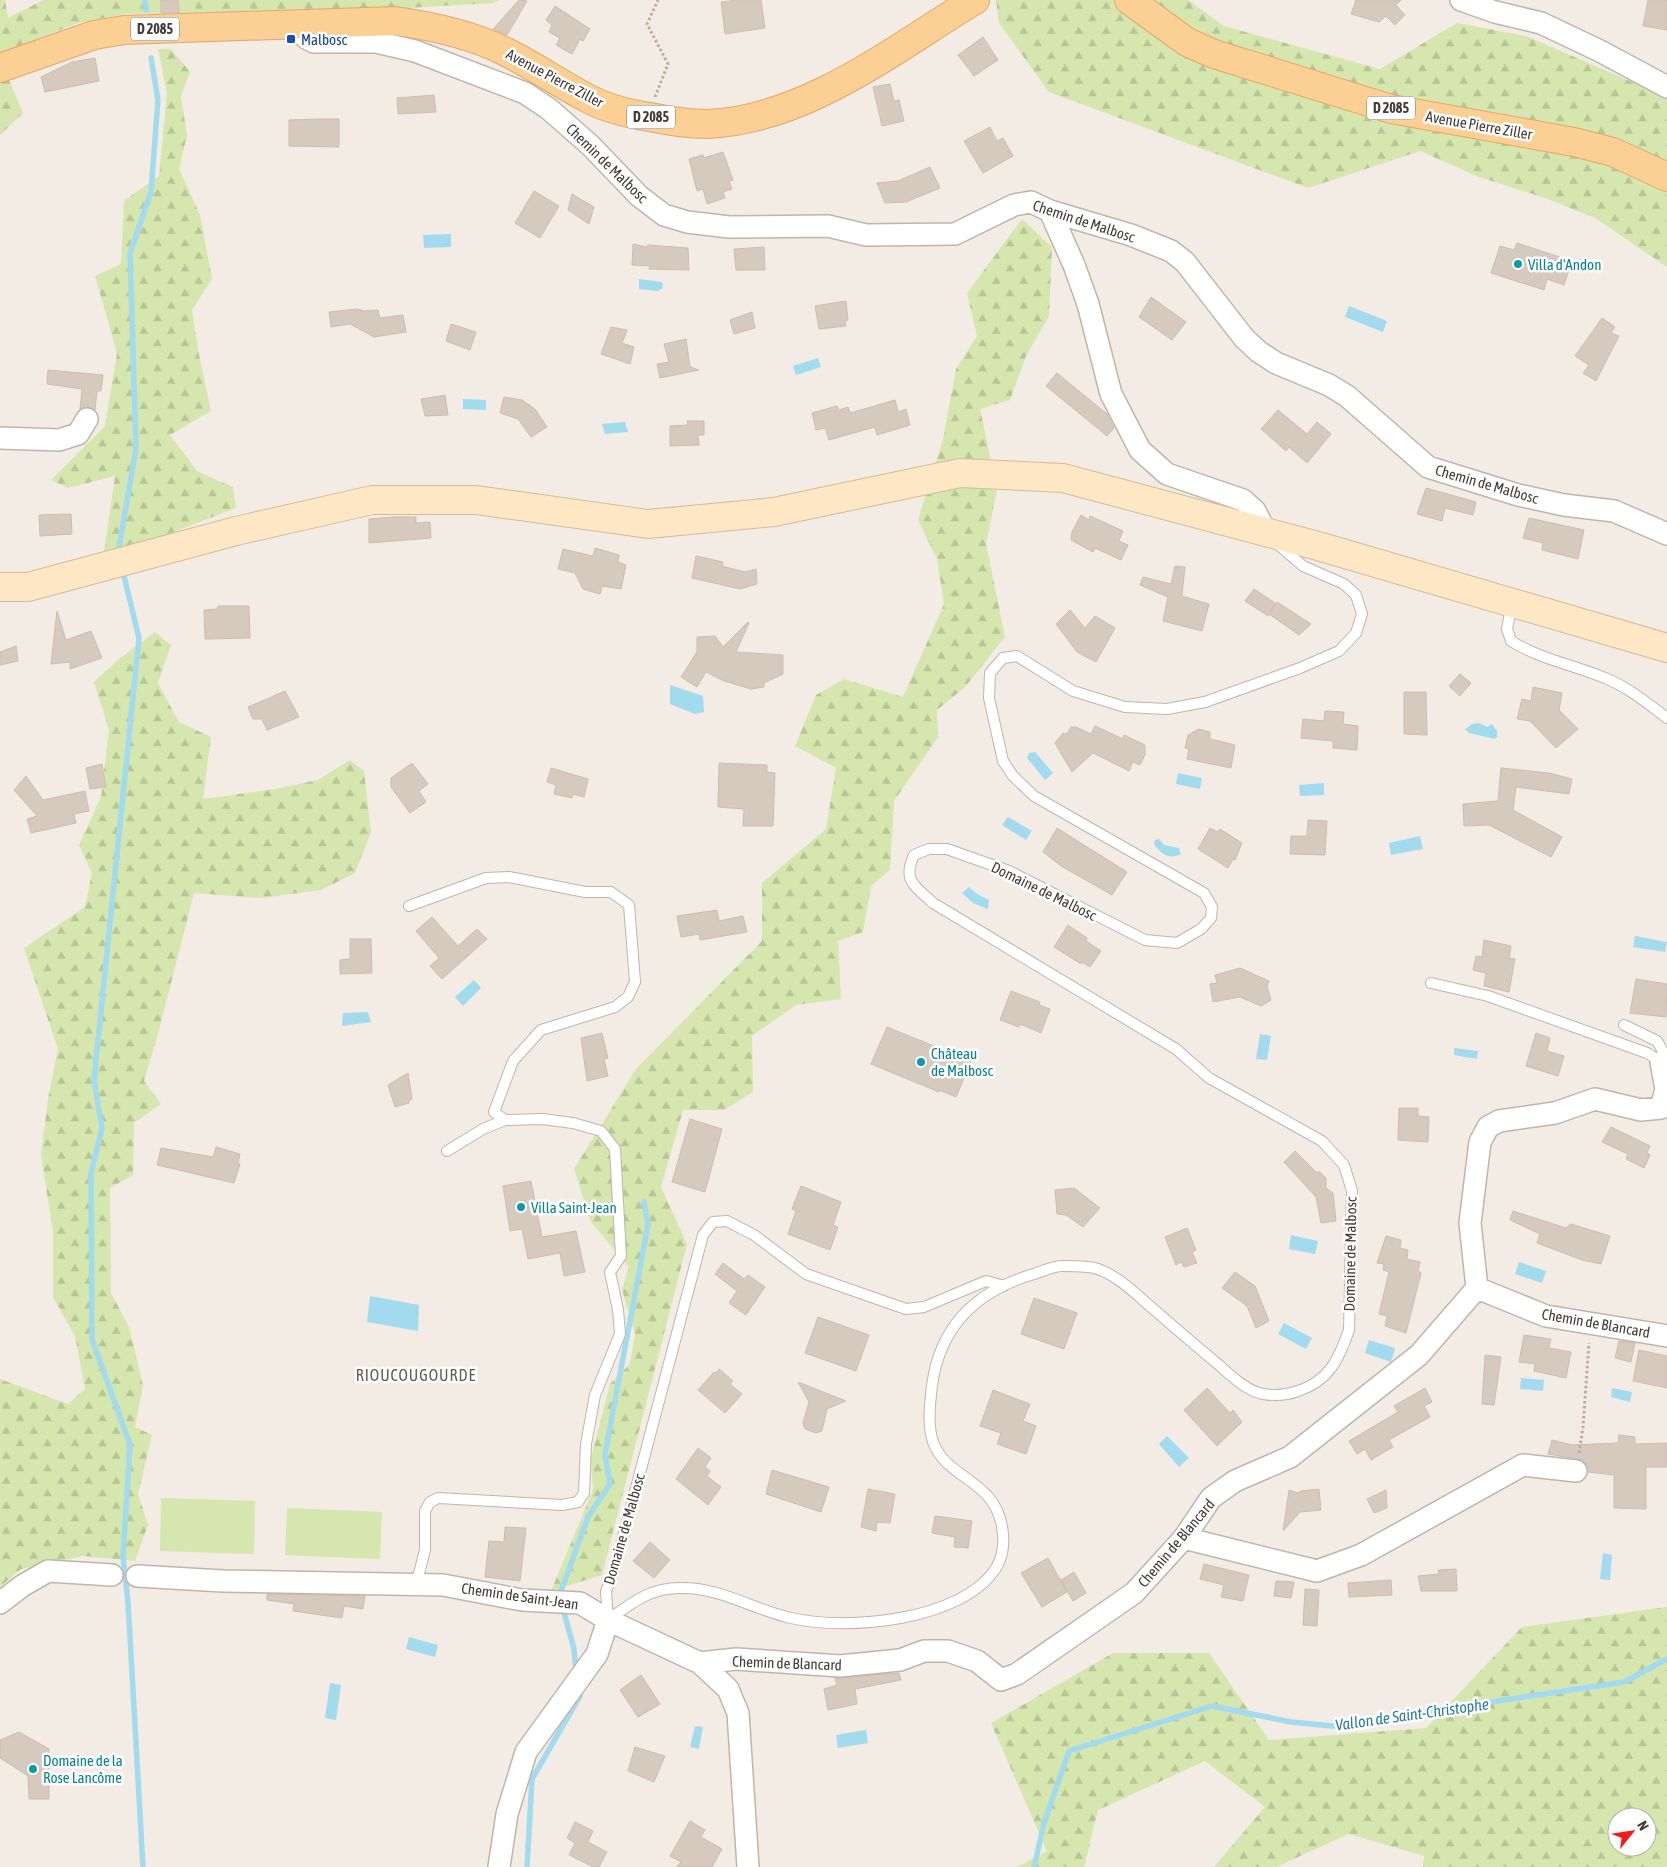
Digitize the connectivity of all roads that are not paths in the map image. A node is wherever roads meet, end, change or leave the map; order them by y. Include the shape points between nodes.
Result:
1 (975, 0) edge
2 (1129, 0) edge
3 (1472, 2) edge
4 (308, 23) junction
5 (0, 68) edge
6 (1667, 87) edge
7 (1667, 177) edge
8 (1050, 211) junction
9 (87, 419) dead end
10 (0, 438) edge
11 (1265, 531) junction
12 (1667, 534) edge
13 (0, 587) edge
14 (1512, 602) junction
15 (1667, 648) edge
16 (1667, 718) edge
17 (409, 906) dead end
18 (1431, 983) dead end
19 (1624, 1025) dead end
20 (1661, 1062) junction
21 (505, 1120) junction
22 (447, 1150) dead end
23 (1004, 1286) junction
24 (1477, 1288) junction
25 (1667, 1336) edge
26 (1576, 1471) road end
27 (1184, 1538) junction
28 (112, 1575) dead end
29 (137, 1576) dead end
30 (416, 1585) junction
31 (0, 1602) edge
32 (608, 1620) junction
33 (700, 1663) junction
34 (499, 1867) edge
35 (748, 1867) edge

1 - 4 main road, Avenue Pierre Ziller / D 2085 via 843,81 797,102 748,117 707,124 672,121 614,109 590,100 503,50 429,26 395,21
2 - 7 main road, Avenue Pierre Ziller / D 2085 via 1187,42 1214,54 1392,109 1574,142 1612,152
3 - 6 street via 1541,23
4 - 5 main road, D 2085 via 116,31 59,45
4 - 8 street, Chemin de Malbosc via 306,38 314,42 376,42 415,51 525,93 549,109 591,146 639,196 664,215 687,222 729,227 828,226 866,235 955,234 1014,205 1031,202
8 - 11 street via 1088,304 1111,394 1140,450 1167,474 1243,500 1256,511
8 - 12 street, Chemin de Malbosc via 1130,234 1171,251 1184,262 1244,338 1259,352 1347,396 1428,467 1518,495 1614,511
9 - 10 street via 78,434 59,440
11 - 13 main road via 1063,478 960,473 774,512 648,524 476,500 372,500 236,531 28,587
11 - 14 main road
11 - 23 lane, Domaine de Malbosc via 1303,566 1344,584 1356,595 1362,614 1356,632 1339,651 1205,702 1168,709 1125,706 1073,691 1017,656 1003,658 990,673 988,698 1003,761 1013,776 1034,796 1204,893 1212,907 1211,918 1201,929 1177,943 1145,940 1009,871 947,849 929,849 914,855 908,868 911,882 933,903 1176,1049 1209,1078 1322,1141 1332,1150 1344,1165 1352,1191 1349,1330 1328,1374 1307,1388 1286,1395 1261,1394 1235,1379 1129,1288 1098,1269 1060,1266
14 - 15 main road
14 - 16 lane via 1507,629 1511,641 1524,649 1606,678 1637,695
17 - 21 lane via 486,878 510,877 585,892 611,892 629,905 636,982 628,997 615,1007 541,1030 513,1061 494,1112
18 - 20 lane via 1488,996 1647,1053
19 - 20 lane via 1657,1041 1664,1052
20 - 24 street via 1666,1089 1660,1108 1641,1110 1594,1099 1555,1113 1499,1121 1488,1126 1480,1142 1470,1223
21 - 22 lane
21 - 30 lane via 542,1118 573,1123 601,1131 615,1149 621,1256 610,1272 620,1334 595,1395 586,1444 584,1493 578,1502 562,1505 438,1498 430,1502 425,1511 424,1550
23 - 32 lane, Domaine de Malbosc via 986,1281 924,1307 906,1309 806,1274 754,1235 727,1221 713,1222 703,1235 606,1591
23 - 32 lane, Domaine de Malbosc via 956,1320 942,1342 932,1376 929,1419 934,1444 946,1462 991,1498 1002,1522 1004,1546 996,1568 979,1586 957,1600 927,1612 883,1621 832,1623 792,1618 721,1594 683,1588 642,1595
24 - 25 street, Chemin de Blancard via 1546,1316
24 - 27 street, Chemin de Blancard via 1419,1355 1290,1458 1235,1481 1211,1498
26 - 27 street via 1523,1465 1361,1555 1317,1571
27 - 33 street, Chemin de Blancard via 1134,1593 1017,1674 1001,1680 977,1661 948,1651 924,1651 900,1660 840,1666 736,1659
28 - 31 street via 48,1571
29 - 30 street, Chemin de Saint-Jean
30 - 32 street, Chemin de Saint-Jean via 443,1585 522,1600 580,1602
32 - 33 street, Chemin de Saint-Jean
32 - 34 street via 597,1654 526,1752 507,1814
33 - 35 street, Chemin de Saint-Jean via 728,1689 738,1713

